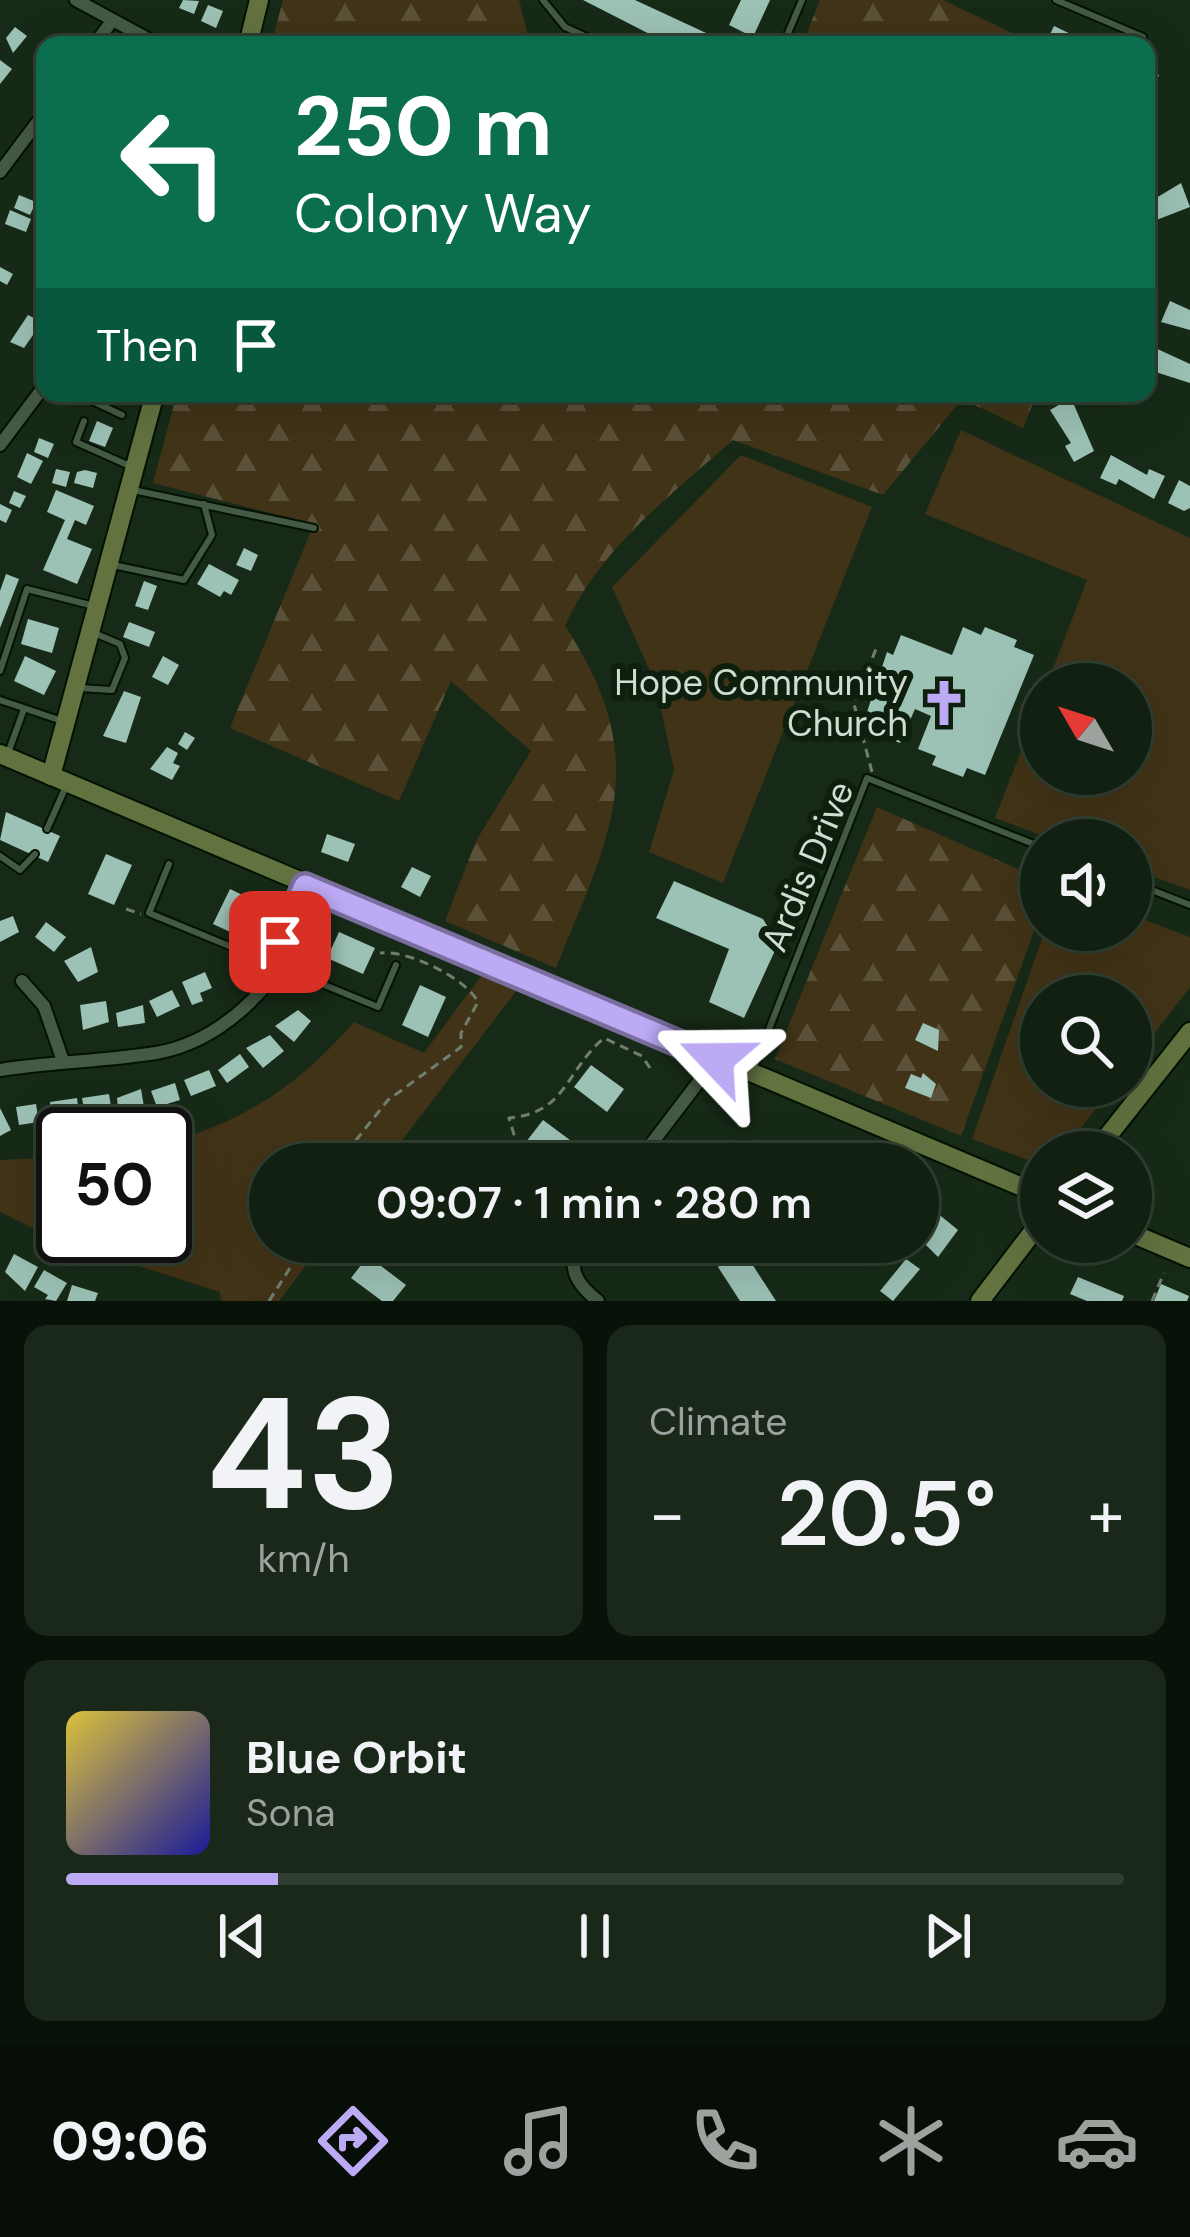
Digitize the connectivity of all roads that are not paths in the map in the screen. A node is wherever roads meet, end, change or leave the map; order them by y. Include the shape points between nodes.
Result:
1 (76, 0) edge
2 (259, 0) edge
3 (543, 0) edge
4 (802, 0) edge
5 (1056, 0) edge
6 (112, 21) junction
7 (101, 36) edge
8 (141, 36) edge
9 (250, 36) edge
10 (584, 36) edge
11 (787, 36) edge
12 (1141, 36) edge
13 (36, 124) edge
14 (0, 172) edge
15 (36, 397) edge
16 (94, 402) edge
17 (153, 402) edge
18 (122, 415) dead end
19 (84, 421) dead end
20 (0, 445) edge
21 (135, 468) junction
22 (129, 489) junction
23 (203, 505) junction
24 (314, 528) dead end
25 (109, 564) junction
26 (98, 607) junction
27 (91, 632) junction
28 (0, 671) edge
29 (76, 687) junction
30 (0, 700) edge
31 (24, 708) junction
32 (66, 722) junction
33 (3, 755) edge
34 (59, 779) junction
35 (46, 830) dead end
36 (1020, 838) edge
37 (35, 854) dead end
38 (0, 856) edge
39 (169, 864) dead end
40 (305, 886) junction
41 (1152, 890) edge
42 (325, 894) junction
43 (1190, 905) edge
44 (396, 965) dead end
45 (280, 966) junction
46 (22, 981) dead end
47 (1190, 1031) edge
48 (716, 1059) junction
49 (63, 1061) junction
50 (0, 1070) edge
51 (751, 1075) junction
52 (1111, 1131) edge
53 (652, 1143) edge
54 (1020, 1186) edge
55 (1152, 1242) edge
56 (1020, 1249) edge
57 (1190, 1258) edge
58 (573, 1263) edge
59 (598, 1301) edge
60 (980, 1301) edge

1 - 6 street
2 - 9 main road
3 - 10 lane
4 - 11 lane
5 - 12 lane
6 - 7 street
6 - 8 street
13 - 14 street
15 - 20 street
16 - 18 lane
17 - 21 main road
19 - 21 lane via 76,442
21 - 22 main road
22 - 23 lane
22 - 25 main road
23 - 24 lane
23 - 25 lane via 212,536 184,580
25 - 26 main road
26 - 27 main road
26 - 28 lane via 27,589
27 - 29 main road
27 - 29 lane via 120,644 125,658 112,690
29 - 32 main road
30 - 31 lane
31 - 32 lane
31 - 33 lane
32 - 34 main road
33 - 34 main road
34 - 35 lane
34 - 40 main road
36 - 51 lane, Ardis Drive via 870,776
37 - 38 lane via 20,870
39 - 45 lane via 149,914
40 - 42 main road
40 - 45 street via 280,942
41 - 43 lane
42 - 45 street via 298,949
42 - 48 main road
44 - 45 lane via 378,1007
45 - 49 street via 231,1018 196,1039 160,1052
46 - 49 street via 44,1006
47 - 52 main road
48 - 51 main road
48 - 53 street
49 - 50 street
51 - 54 main road
55 - 57 main road
56 - 60 main road
58 - 59 street via 578,1283

